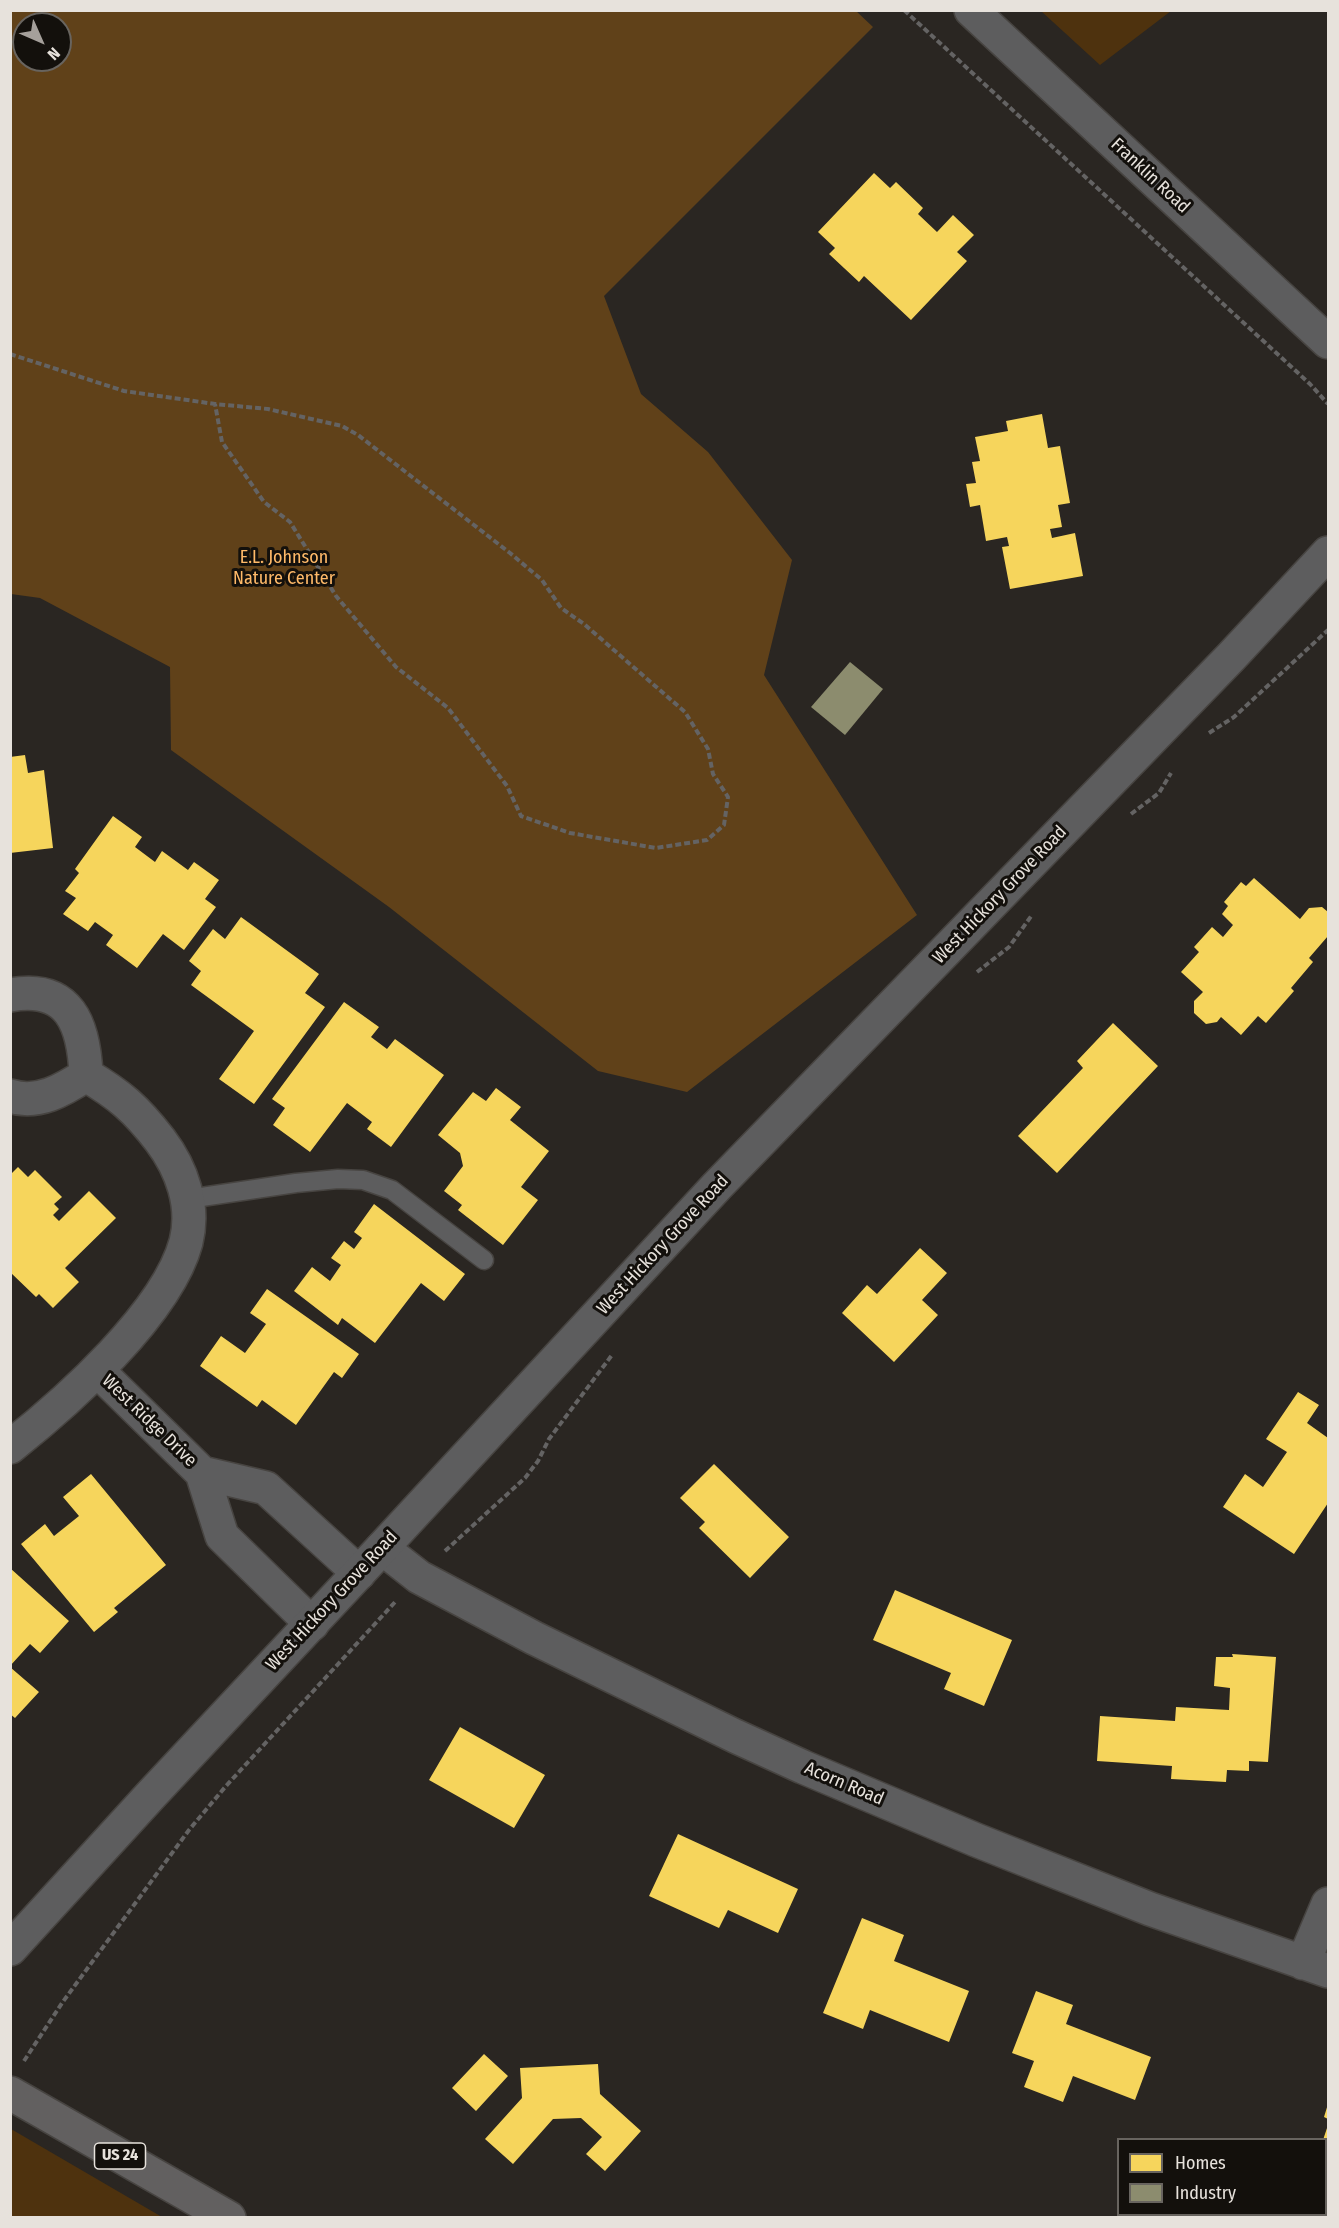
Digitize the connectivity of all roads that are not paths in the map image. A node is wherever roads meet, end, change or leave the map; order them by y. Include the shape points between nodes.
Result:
1 (971, 10) edge
2 (1329, 342) edge
3 (1329, 553) edge
4 (10, 995) edge
5 (86, 1075) junction
6 (10, 1096) edge
7 (188, 1199) junction
8 (484, 1260) dead end
9 (97, 1370) junction
10 (10, 1447) edge
11 (202, 1473) junction
12 (382, 1548) junction
13 (359, 1573) junction
14 (312, 1624) junction
15 (1329, 1904) edge
16 (10, 1949) edge
17 (1316, 1967) edge
18 (10, 2093) edge
19 (229, 2217) edge

1 - 2 street, Franklin Road
3 - 12 street, West Hickory Grove Road via 717,1186
4 - 5 street via 46,995 63,1004 82,1035
5 - 6 street via 69,1087 36,1099
5 - 7 street via 114,1091 142,1116 168,1151
7 - 8 lane via 296,1183 363,1180 392,1190
7 - 9 street via 186,1241 166,1287
9 - 10 street
9 - 11 street, West Ridge Drive
11 - 13 street, West Ridge Drive via 266,1488
11 - 14 street, West Ridge Drive via 222,1536
12 - 13 street, West Hickory Grove Road
12 - 17 street, Acorn Road via 419,1577 735,1736 998,1849 1150,1909
13 - 14 street, West Hickory Grove Road
14 - 16 street, West Hickory Grove Road
15 - 17 street
18 - 19 highway, US 24

